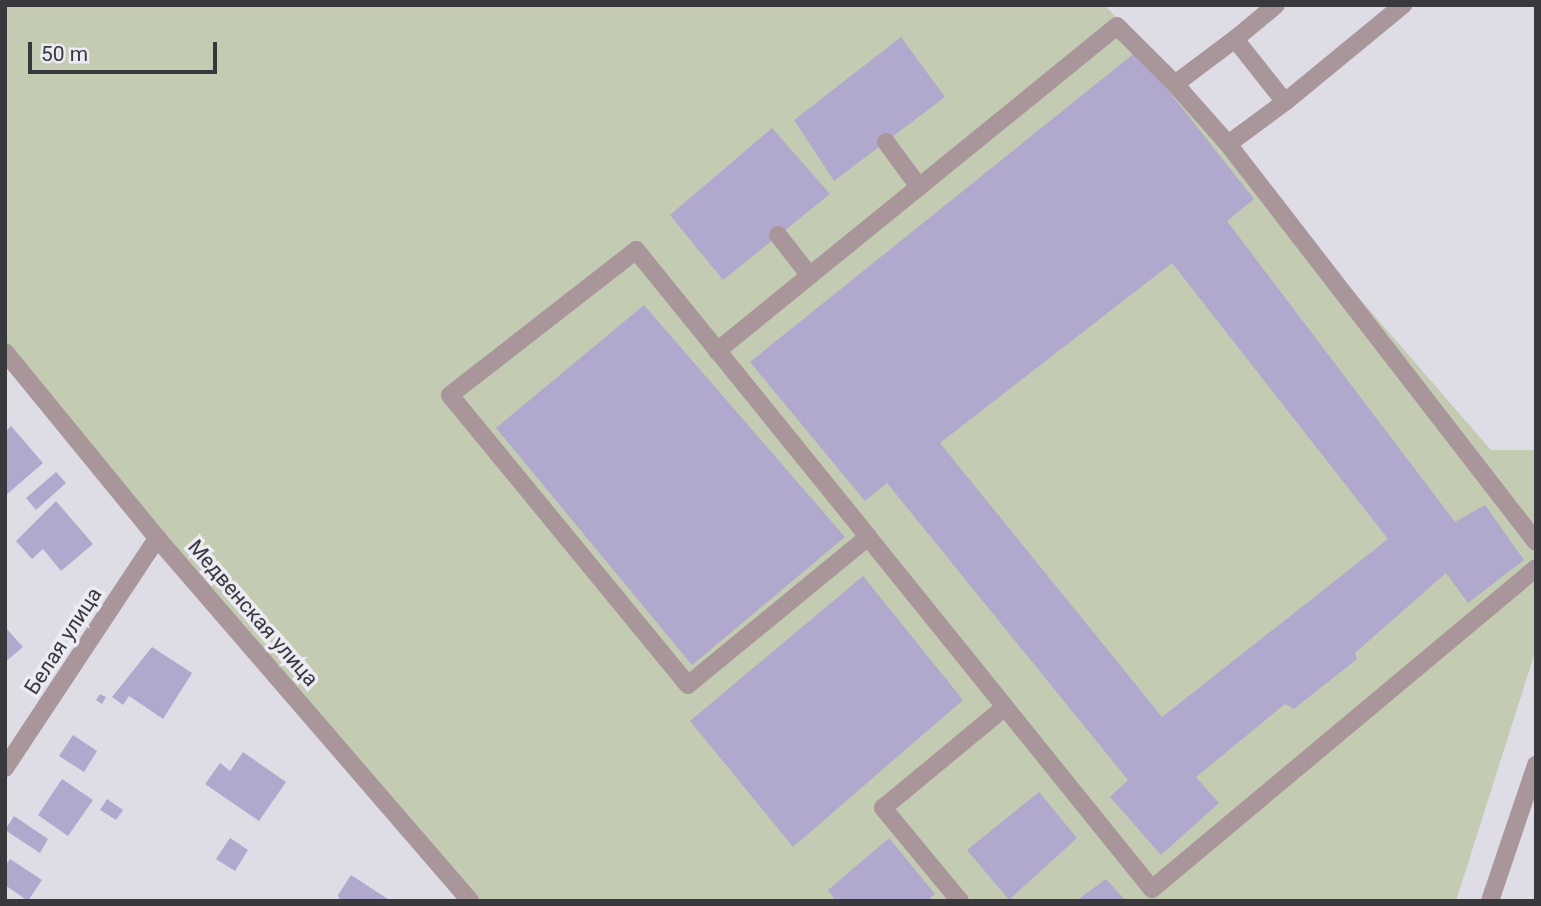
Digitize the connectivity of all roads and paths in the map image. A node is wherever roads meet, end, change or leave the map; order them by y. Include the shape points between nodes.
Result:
1 (1276, 5) edge
2 (1403, 5) edge
3 (1235, 39) junction
4 (1175, 84) junction
5 (1285, 102) junction
6 (886, 142) dead end
7 (1228, 144) junction
8 (919, 187) junction
9 (778, 236) dead end
10 (810, 276) junction
11 (717, 351) junction
12 (5, 352) edge
13 (868, 537) junction
14 (157, 538) junction
15 (1536, 541) edge
16 (1536, 568) edge
17 (1005, 707) junction
18 (1536, 765) edge
19 (5, 768) edge
20 (462, 897) edge
21 (960, 901) edge
22 (1490, 901) edge

1 - 3 street
2 - 5 street
3 - 4 street
3 - 5 street
4 - 7 street
4 - 8 street via 1117,26
5 - 7 street
6 - 8 street
7 - 15 street
8 - 10 street
9 - 10 street
10 - 11 street
11 - 13 street
11 - 13 street via 636,250 450,395 688,685
12 - 14 street, Медвенская улица
13 - 17 street
14 - 19 street, Белая улица
14 - 20 street, Медвенская улица
16 - 17 street via 1152,889
17 - 21 street via 883,808 918,862
18 - 22 street

